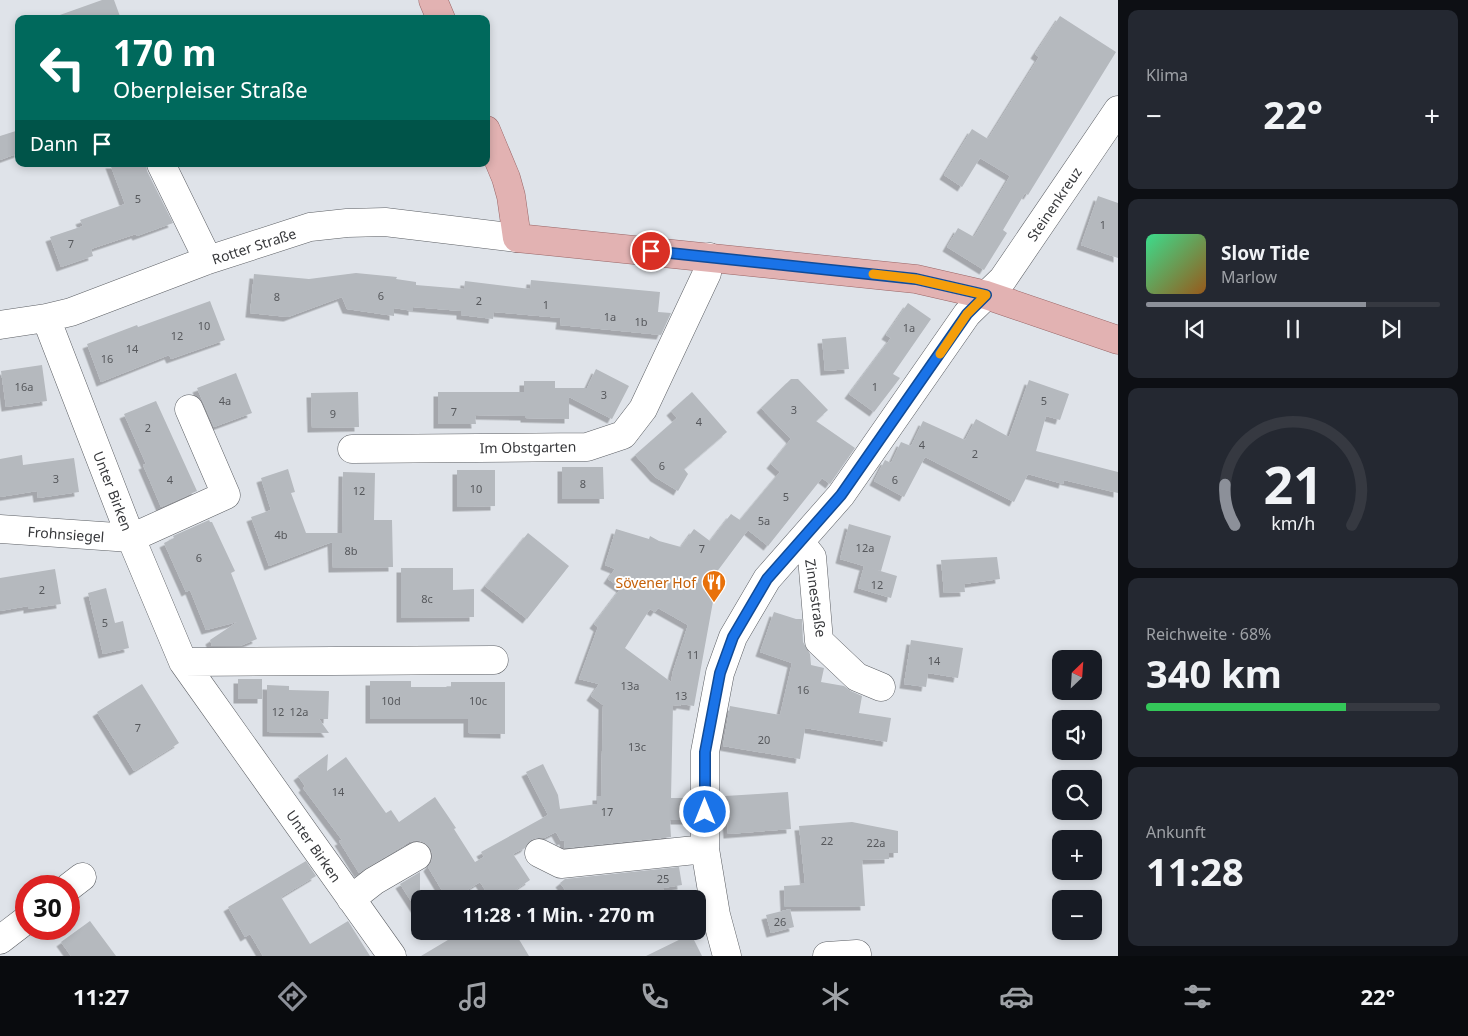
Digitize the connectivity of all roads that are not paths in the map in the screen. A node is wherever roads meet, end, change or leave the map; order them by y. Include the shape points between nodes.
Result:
1 (434, 0) edge
2 (440, 15) edge
3 (1118, 110) edge
4 (490, 140) edge
5 (162, 167) edge
6 (517, 238) junction
7 (709, 257) junction
8 (208, 260) junction
9 (986, 295) junction
10 (46, 318) junction
11 (0, 325) edge
12 (1118, 340) edge
13 (189, 409) dead end
14 (352, 449) dead end
15 (0, 530) edge
16 (131, 538) junction
17 (800, 542) junction
18 (494, 660) dead end
19 (183, 662) junction
20 (881, 687) dead end
21 (705, 849) junction
22 (539, 853) dead end
23 (417, 856) dead end
24 (351, 899) junction
25 (15, 928) edge
26 (0, 940) edge
27 (857, 954) dead end
28 (392, 956) edge
29 (727, 956) edge
30 (827, 956) edge

1 - 2 main road
3 - 9 street, Steinenkreuz via 1003,279
4 - 6 main road via 511,196
5 - 8 street
6 - 7 main road
6 - 8 street, Rotter Straße via 385,222 347,223 310,228
7 - 9 main road via 916,279
7 - 14 street, Im Obstgarten via 708,273 643,409 623,435 587,447
8 - 10 street, Rotter Straße via 71,312
9 - 12 main road
9 - 17 street, Zinnestraße via 967,314 841,495
10 - 11 street, Rotter Straße
10 - 16 street, Unter Birken
13 - 16 street via 226,495
15 - 16 street, Frohnsiegel
16 - 19 street, Unter Birken
17 - 20 street, Zinnestraße via 812,557 820,641 857,677
17 - 21 street, Zinnestraße via 767,579 733,637 720,673 705,752
18 - 19 street
19 - 24 street, Unter Birken
21 - 22 street via 560,864
21 - 29 street, Zinnestraße via 716,915
23 - 24 street via 374,881
24 - 28 street, Unter Birken
25 - 26 street
27 - 30 street

